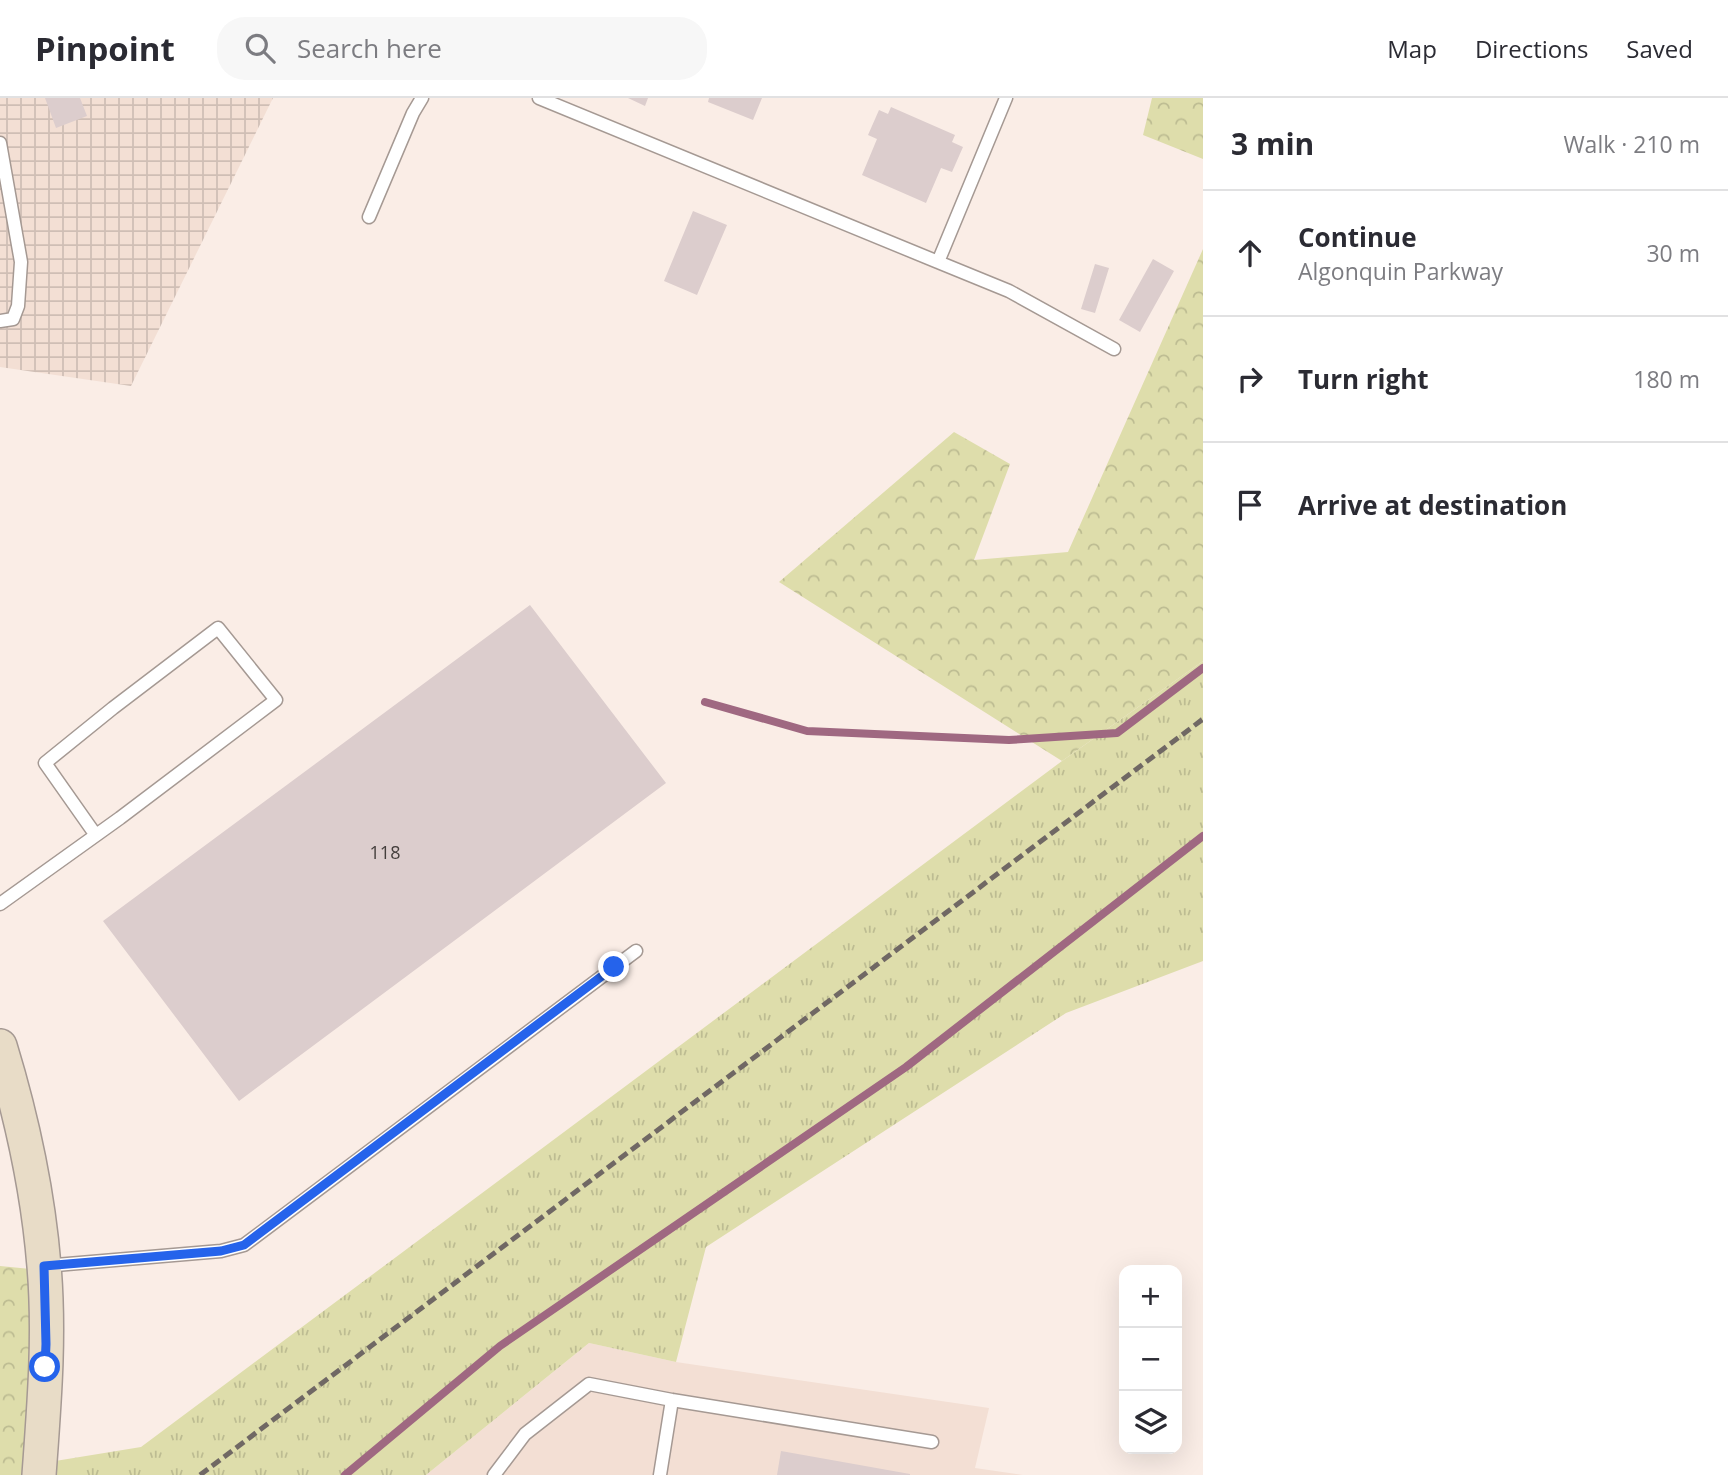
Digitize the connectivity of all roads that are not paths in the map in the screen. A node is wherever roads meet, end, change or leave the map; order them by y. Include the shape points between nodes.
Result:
1 (422, 98) edge
2 (539, 98) edge
3 (1006, 98) edge
4 (0, 143) edge
5 (369, 217) dead end
6 (938, 262) junction
7 (0, 321) edge
8 (1114, 349) dead end
9 (95, 834) junction
10 (0, 904) edge
11 (636, 951) dead end
12 (0, 1046) edge
13 (44, 1266) junction
14 (671, 1400) junction
15 (932, 1442) dead end
16 (38, 1475) edge
17 (494, 1475) edge
18 (660, 1475) edge

1 - 5 lane
2 - 6 lane
3 - 6 lane
4 - 7 lane via 21,262 18,306 13,318
6 - 8 lane via 1009,291
9 - 9 lane via 276,700 218,628 45,763
9 - 10 lane
11 - 13 lane via 244,1245 221,1251
12 - 13 street via 30,1163
13 - 16 street via 46,1344
14 - 15 lane
14 - 17 lane via 589,1384 525,1434
14 - 18 lane

